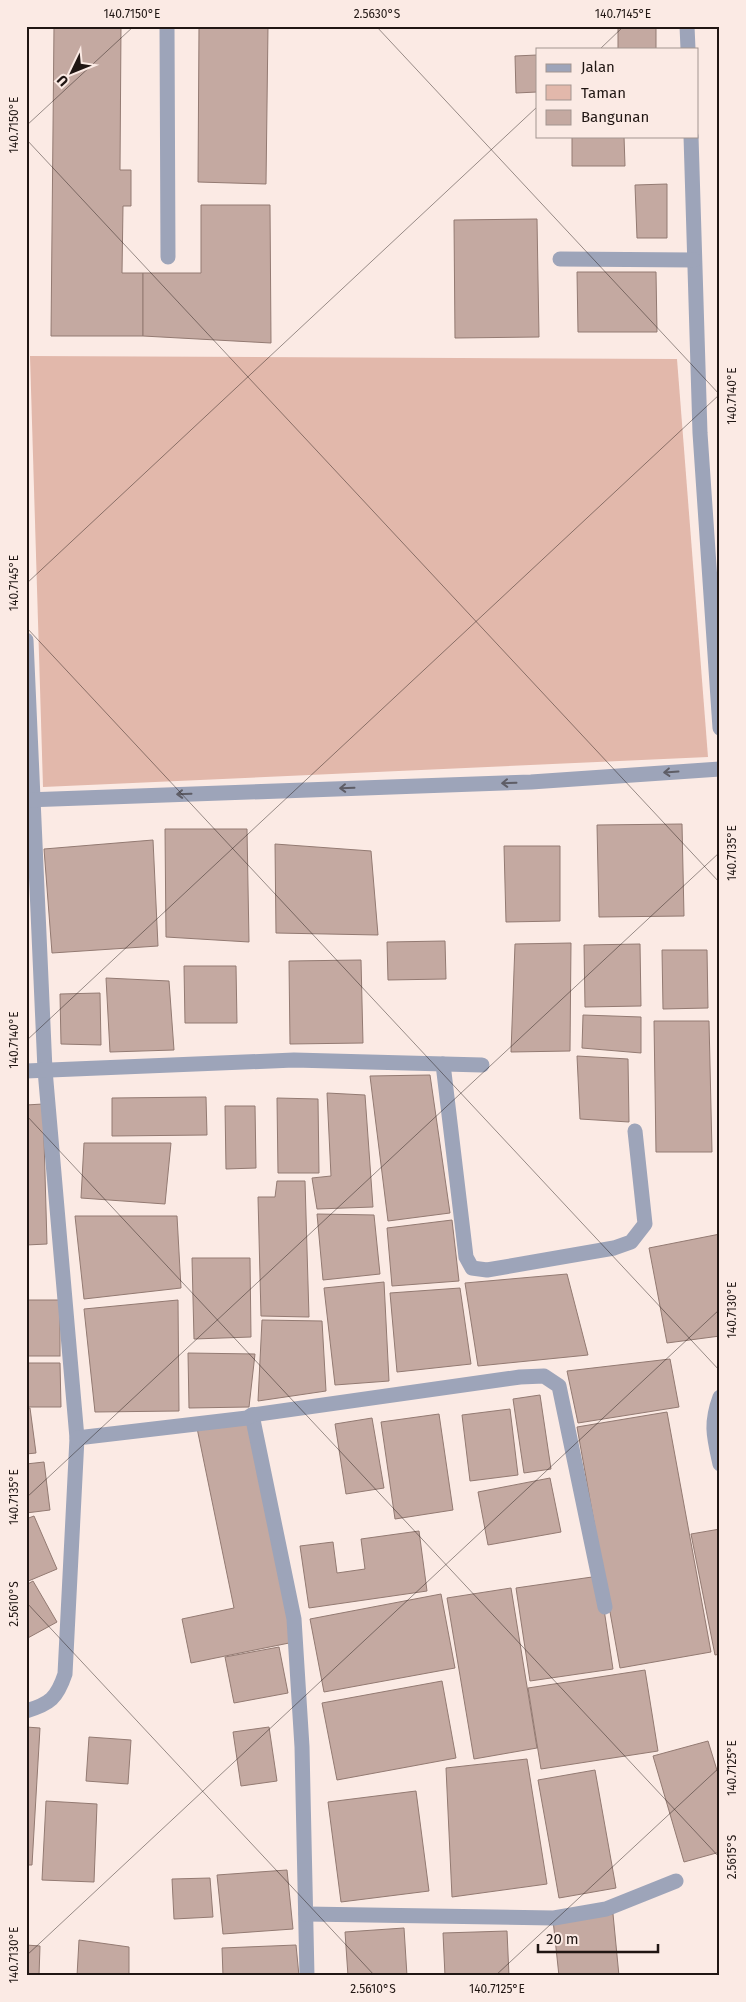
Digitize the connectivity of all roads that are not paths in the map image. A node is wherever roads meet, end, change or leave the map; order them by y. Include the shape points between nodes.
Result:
1 (167, 26) edge
2 (687, 26) edge
3 (688, 48) edge
4 (691, 138) edge
5 (168, 257) dead end
6 (560, 259) dead end
7 (694, 260) junction
8 (26, 640) edge
9 (720, 728) edge
10 (720, 769) edge
11 (30, 800) edge
12 (443, 1064) junction
13 (482, 1065) dead end
14 (44, 1070) junction
15 (26, 1071) edge
16 (635, 1131) dead end
17 (720, 1397) edge
18 (252, 1415) junction
19 (77, 1438) junction
20 (720, 1464) edge
21 (606, 1607) dead end
22 (26, 1711) edge
23 (676, 1882) dead end
24 (306, 1914) junction
25 (307, 1976) edge

1 - 5 street
2 - 3 street
4 - 7 street
6 - 7 street
7 - 9 street via 700,433
8 - 11 street
10 -> 11 street via 531,782
11 - 14 street
12 - 13 street
12 - 14 street via 294,1060
12 - 16 street via 466,1257 472,1268 487,1270 614,1248 631,1242 645,1224
14 - 15 street
14 - 19 street
17 - 20 street via 712,1431
18 - 19 street
18 - 21 street via 544,1376 559,1386
18 - 24 street via 294,1619 302,1747
19 - 22 street via 65,1674 53,1700
23 - 24 street via 606,1909 554,1918
24 - 25 street

